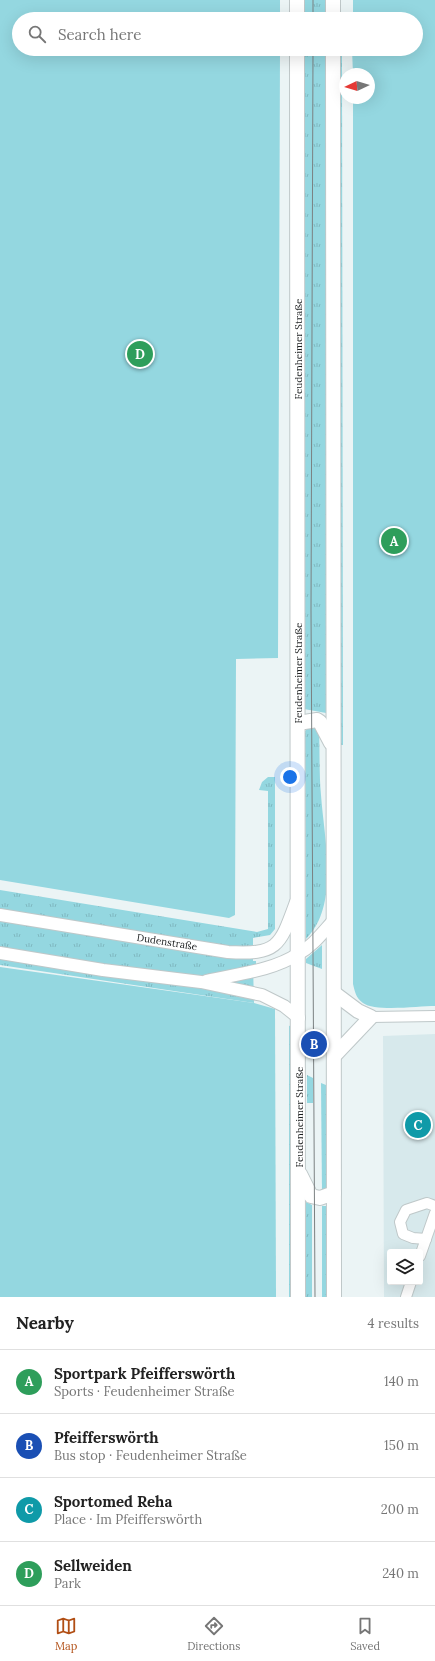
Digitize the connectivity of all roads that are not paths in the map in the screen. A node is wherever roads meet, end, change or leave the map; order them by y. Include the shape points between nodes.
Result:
1 (297, 0) edge
2 (333, 0) edge
3 (297, 12) edge
4 (333, 12) edge
5 (298, 56) edge
6 (333, 56) edge
7 (298, 723) junction
8 (333, 745) junction
9 (298, 893) junction
10 (0, 915) edge
11 (334, 920) junction
12 (0, 952) edge
13 (298, 954) junction
14 (201, 982) junction
15 (334, 993) junction
16 (435, 1016) edge
17 (371, 1017) junction
18 (299, 1018) junction
19 (334, 1056) junction
20 (299, 1172) junction
21 (334, 1194) junction
22 (435, 1206) edge
23 (435, 1213) edge
24 (426, 1239) junction
25 (422, 1249) edge
26 (410, 1285) edge
27 (298, 1297) edge
28 (334, 1297) edge
29 (406, 1297) edge

1 - 3 main road
2 - 4 main road
5 - 7 main road, Feudenheimer Straße
6 - 8 main road
7 - 8 main road via 317,720
7 - 9 main road, Feudenheimer Straße
8 - 11 main road
9 - 10 street, Dudenstraße via 282,937 261,953 228,952
9 - 13 main road, Feudenheimer Straße
11 - 13 street via 319,938
11 - 15 main road
12 - 14 street via 103,970
13 - 14 street via 266,967
13 - 18 main road, Feudenheimer Straße
14 - 18 street via 262,995 284,1006
15 - 17 main road via 358,1011
15 - 19 main road
16 - 17 street
17 - 19 main road
18 - 20 main road, Feudenheimer Straße
19 - 21 main road
20 - 21 main road via 311,1196 320,1198
20 - 27 main road, Feudenheimer Straße
21 - 28 main road
22 - 24 street via 426,1203 406,1210 400,1222 403,1234
23 - 24 street
24 - 25 street
26 - 29 street

